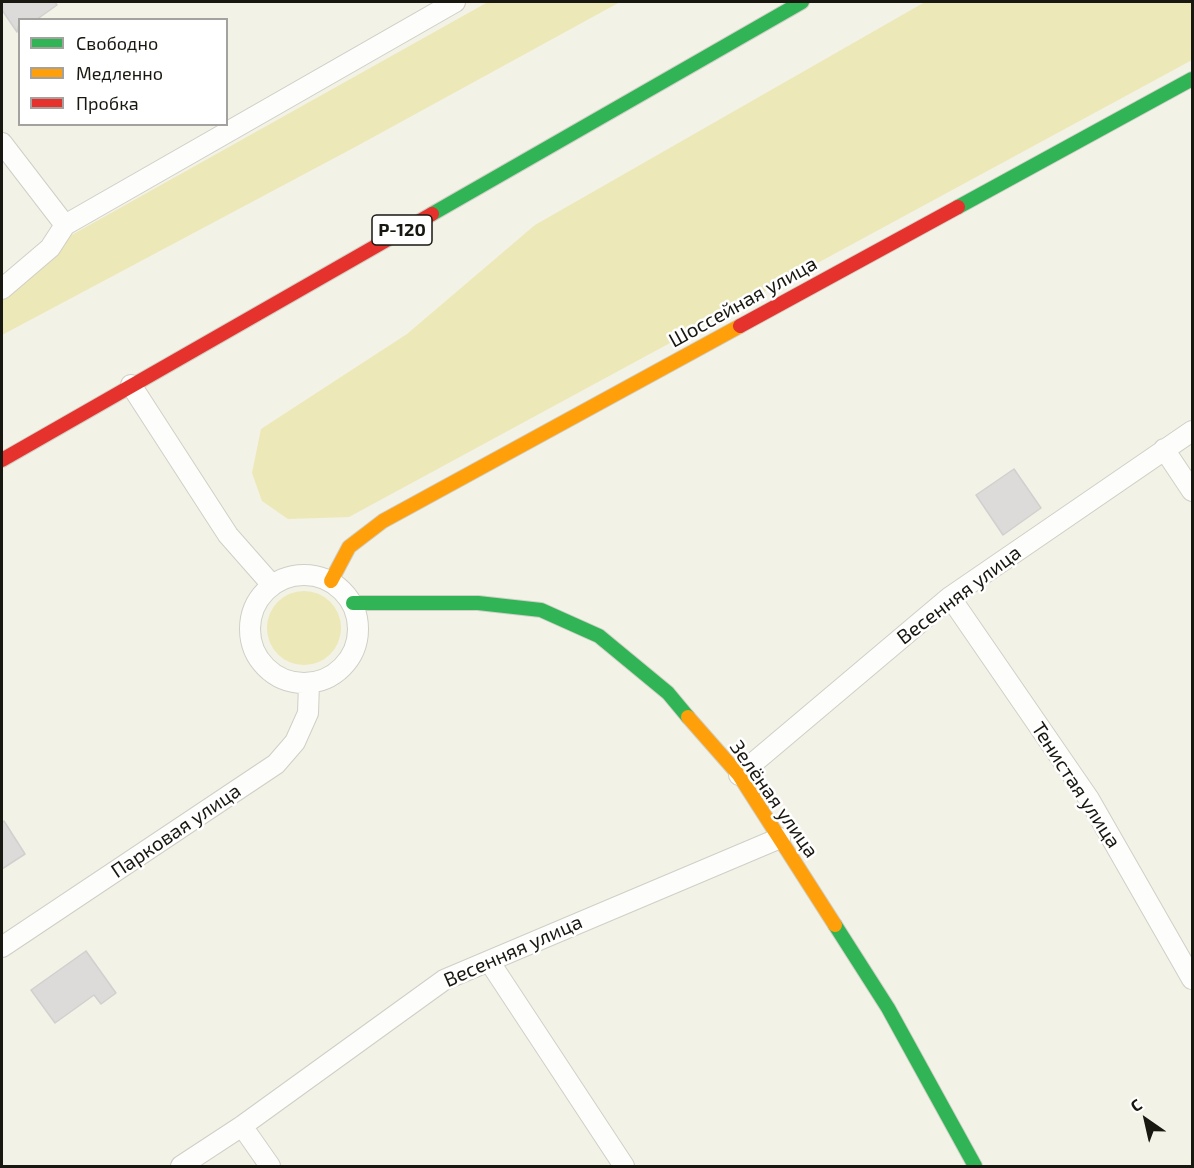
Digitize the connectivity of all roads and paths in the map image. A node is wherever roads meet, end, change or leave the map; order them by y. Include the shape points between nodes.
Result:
1 (455, 2) edge
2 (802, 2) edge
3 (1192, 79) edge
4 (2, 143) edge
5 (65, 225) junction
6 (2, 289) edge
7 (131, 385) junction
8 (1192, 431) edge
9 (1164, 449) junction
10 (2, 460) edge
11 (1192, 491) edge
12 (331, 581) junction
13 (272, 585) junction
14 (950, 597) junction
15 (353, 603) junction
16 (309, 684) junction
17 (739, 775) junction
18 (780, 838) junction
19 (2, 947) edge
20 (489, 961) junction
21 (1192, 979) edge
22 (242, 1126) junction
23 (181, 1167) edge
24 (270, 1167) edge
25 (624, 1167) edge
26 (975, 1167) edge

1 - 5 street
2 - 7 main road, Р-120
3 - 12 main road, Шоссейная улица via 383,520 349,547
4 - 5 street
5 - 6 street via 50,248
7 - 10 main road, Р-120
7 - 13 street via 228,535
8 - 9 street, Весенняя улица
9 - 11 street
9 - 14 street, Весенняя улица
12 - 13 street via 301,574
12 - 15 street
13 - 16 street via 259,598 252,614 249,631 253,649 275,675
14 - 17 street, Весенняя улица
14 - 21 street, Тенистая улица via 1089,799
15 - 16 street via 358,638 352,655 341,669
15 - 17 main road, Зелёная улица via 478,603 541,610 580,627 599,636 668,693
16 - 19 street, Парковая улица via 308,713 294,742 276,764
17 - 18 main road, Зелёная улица
18 - 20 street, Весенняя улица
18 - 26 main road, Зелёная улица via 888,1008
20 - 22 street, Весенняя улица via 444,980
20 - 25 street
22 - 23 street, Весенняя улица
22 - 24 street

